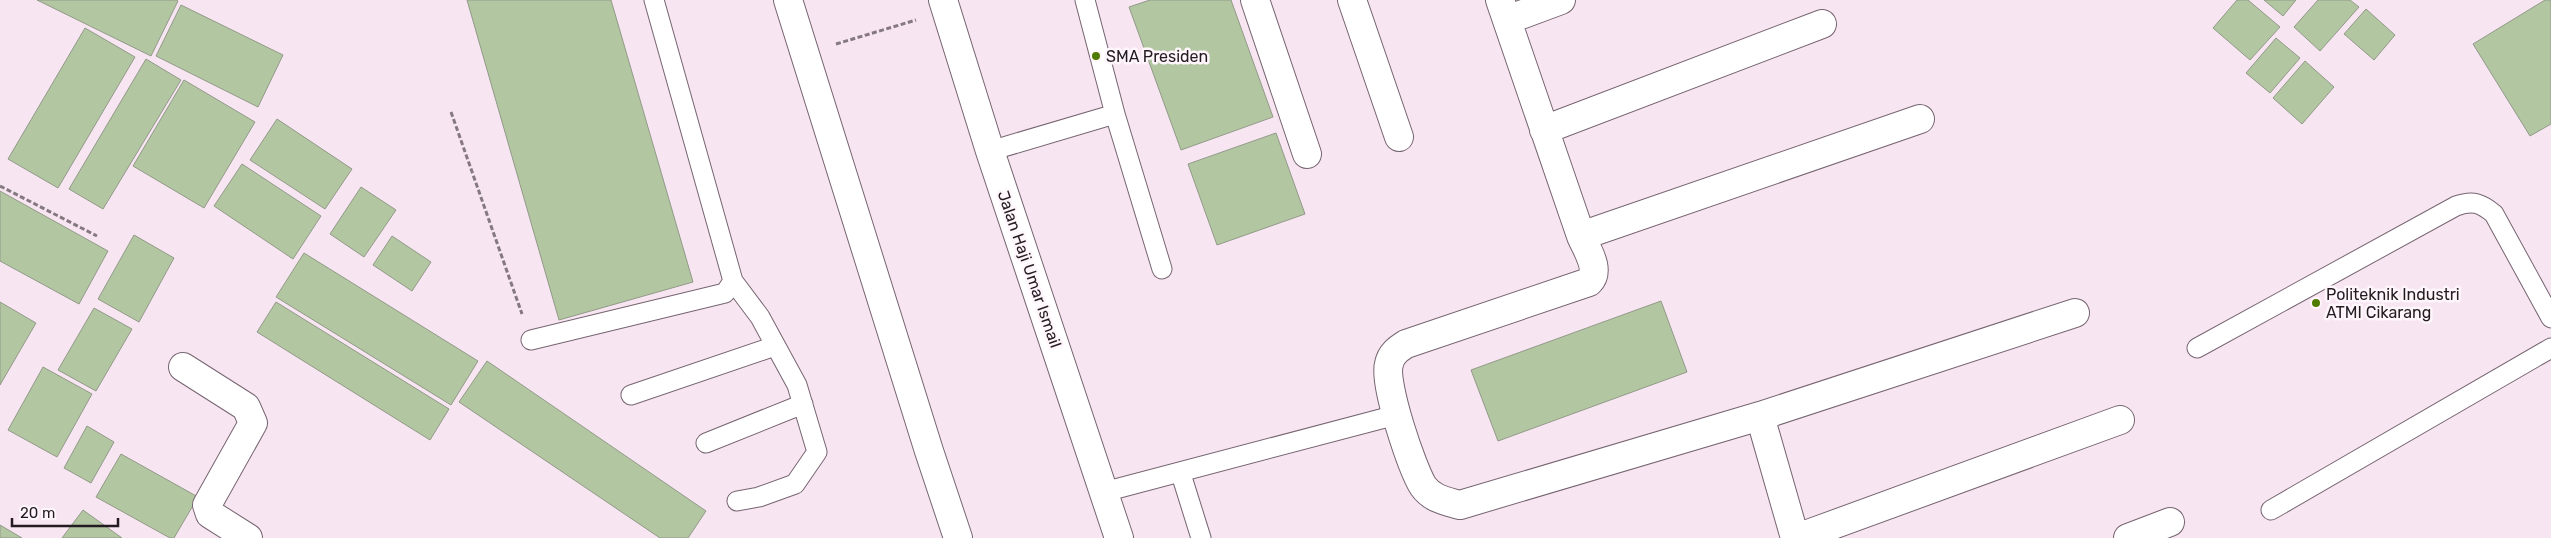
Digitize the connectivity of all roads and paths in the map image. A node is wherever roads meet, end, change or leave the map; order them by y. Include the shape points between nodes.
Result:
1 (654, 0) edge
2 (788, 0) edge
3 (1084, 0) edge
4 (1255, 0) edge
5 (1352, 0) edge
6 (1561, 0) edge
7 (944, 5) edge
8 (1503, 10) edge
9 (1822, 24) dead end
10 (805, 54) junction
11 (451, 112) dead end
12 (1115, 114) junction
13 (1920, 119) dead end
14 (1544, 130) junction
15 (1399, 137) dead end
16 (990, 152) junction
17 (1307, 154) dead end
18 (0, 186) edge
19 (97, 236) dead end
20 (1581, 236) junction
21 (1162, 269) dead end
22 (733, 281) junction
23 (2075, 313) dead end
24 (2551, 318) edge
25 (531, 340) joint
26 (775, 346) junction
27 (2198, 348) dead end
28 (2551, 348) edge
29 (183, 367) dead end
30 (631, 394) dead end
31 (802, 404) junction
32 (1396, 415) junction
33 (1760, 416) junction
34 (2120, 420) dead end
35 (706, 443) dead end
36 (1180, 474) junction
37 (1104, 492) junction
38 (737, 501) dead end
39 (2271, 510) dead end
40 (2170, 522) dead end
41 (248, 538) edge
42 (958, 538) edge
43 (1119, 538) edge
44 (1201, 538) edge
45 (1796, 538) edge
46 (2128, 538) edge

1 - 22 lane
2 - 10 street
3 - 12 lane
4 - 17 street
5 - 15 street
6 - 8 street
7 - 10 path
7 - 16 street, Jalan Haji Umar Ismail
8 - 14 street
9 - 14 street
10 - 42 street
11 - 25 path
12 - 16 lane
12 - 21 lane
13 - 20 street
14 - 20 street
16 - 37 street, Jalan Haji Umar Ismail
18 - 19 path
20 - 32 street via 1595,270 1589,282 1406,344 1395,351 1388,365
22 - 25 lane via 724,293
22 - 26 lane via 760,317
23 - 33 street
24 - 27 lane via 2494,214 2481,204 2468,202
26 - 30 lane
26 - 31 lane via 797,385
28 - 39 lane
29 - 41 street via 246,407 252,415 253,423 207,505 210,514
31 - 35 lane
31 - 38 lane via 817,452 795,484
32 - 33 street via 1423,486 1438,499 1460,505
32 - 36 lane
33 - 45 street
34 - 45 street
36 - 37 lane
36 - 44 lane
37 - 43 street, Jalan Haji Umar Ismail
40 - 46 street

